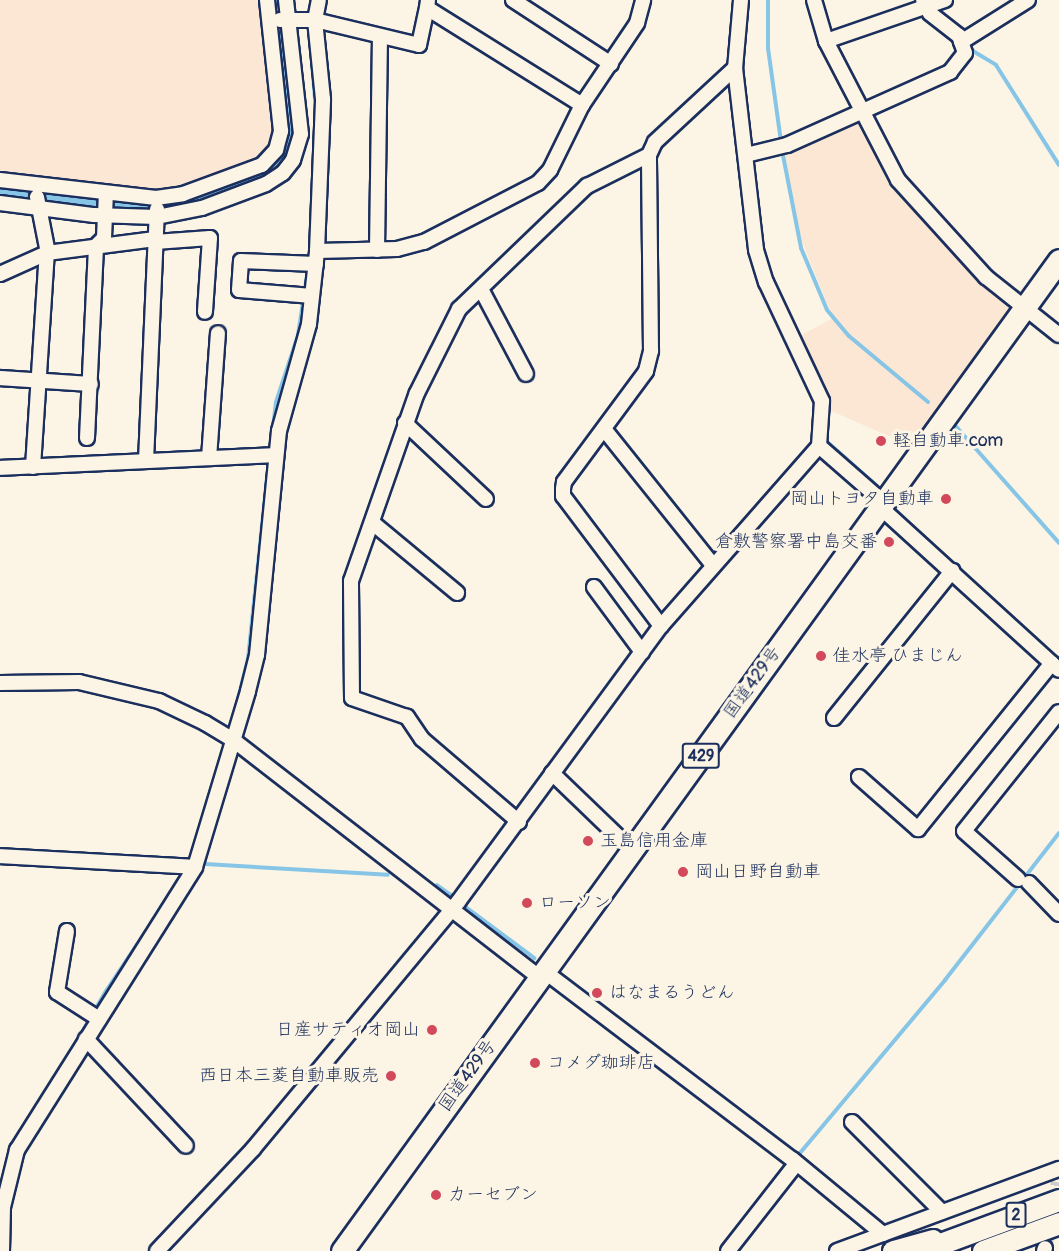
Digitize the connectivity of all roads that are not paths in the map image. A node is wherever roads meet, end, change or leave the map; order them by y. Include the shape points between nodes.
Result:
1 (267, 0) edge
2 (286, 0) edge
3 (319, 0) edge
4 (513, 0) edge
5 (643, 0) edge
6 (741, 0) edge
7 (814, 0) edge
8 (945, 0) edge
9 (1028, 0) edge
10 (427, 4) edge
11 (925, 4) edge
12 (311, 20) junction
13 (279, 21) junction
14 (380, 37) junction
15 (826, 41) junction
16 (961, 42) junction
17 (611, 64) junction
18 (735, 68) junction
19 (582, 105) junction
20 (862, 116) junction
21 (649, 155) junction
22 (746, 155) junction
23 (0, 180) edge
24 (38, 195) junction
25 (0, 203) edge
26 (106, 205) junction
27 (156, 207) junction
28 (155, 240) junction
29 (96, 246) junction
30 (377, 250) junction
31 (46, 253) junction
32 (317, 257) junction
33 (1059, 260) edge
34 (0, 274) edge
35 (480, 289) junction
36 (307, 296) junction
37 (1024, 309) junction
38 (205, 312) dead end
39 (218, 333) dead end
40 (1059, 335) edge
41 (526, 374) dead end
42 (0, 378) edge
43 (38, 381) junction
44 (91, 384) junction
45 (405, 423) junction
46 (604, 429) junction
47 (87, 438) dead end
48 (819, 446) junction
49 (276, 455) junction
50 (209, 458) junction
51 (146, 461) junction
52 (33, 465) junction
53 (0, 468) edge
54 (486, 499) dead end
55 (881, 505) junction
56 (374, 524) junction
57 (712, 564) junction
58 (952, 571) junction
59 (594, 587) dead end
60 (457, 593) dead end
61 (661, 626) junction
62 (642, 652) junction
63 (1056, 667) edge
64 (0, 683) edge
65 (1059, 712) edge
66 (834, 718) dead end
67 (232, 739) junction
68 (552, 773) junction
69 (859, 777) dead end
70 (519, 822) junction
71 (633, 851) junction
72 (0, 856) edge
73 (190, 866) junction
74 (451, 910) junction
75 (1059, 914) edge
76 (68, 931) dead end
77 (542, 974) junction
78 (94, 1016) junction
79 (86, 1039) junction
80 (852, 1122) dead end
81 (186, 1146) dead end
82 (794, 1162) junction
83 (1058, 1180) edge
84 (942, 1212) junction
85 (1059, 1223) edge
86 (974, 1231) junction
87 (894, 1238) edge
88 (1015, 1239) junction
89 (2, 1251) edge
90 (157, 1251) edge
91 (342, 1251) edge
92 (728, 1251) edge
93 (837, 1251) edge
94 (921, 1251) edge
95 (983, 1251) edge
96 (988, 1251) edge

1 - 13 street
2 - 13 street
3 - 12 street
4 - 17 street
5 - 17 street via 637,23
6 - 18 street
7 - 15 street
8 - 11 street
9 - 16 street
10 - 14 street via 419,45
10 - 19 street
11 - 15 street
11 - 16 street
12 - 13 street
12 - 14 street
12 - 32 street via 323,99
13 - 27 street via 281,123 276,150 262,165
13 - 27 street via 301,120 293,160 283,173 266,184 202,208
14 - 30 street
15 - 20 street
16 - 20 street via 965,53 950,72
17 - 19 street
18 - 21 street via 655,142
18 - 22 street
19 - 30 street via 550,170 538,183 445,234 397,249
20 - 22 street via 782,147
20 - 37 street via 898,180 986,277
21 - 35 street via 588,186
21 - 46 street via 651,351 646,371
22 - 48 street via 756,250 766,282 822,401
23 - 24 street
24 - 25 street
24 - 26 street
24 - 26 street
24 - 31 street
26 - 27 street
26 - 27 street
26 - 29 street via 104,238
27 - 28 street
28 - 29 street
28 - 38 street via 210,238
28 - 51 street
29 - 31 street
29 - 44 street
30 - 32 street
31 - 34 street
31 - 43 street
32 - 36 street
32 - 36 street via 241,261 239,290
33 - 37 highway, 国道429号 / 429
35 - 41 street
35 - 45 street via 459,309
36 - 49 street via 309,324
37 - 40 street
37 - 55 highway, 国道429号 / 429
39 - 50 street
42 - 43 street
43 - 44 street
43 - 52 street
44 - 47 street
45 - 54 street
45 - 56 street
46 - 57 street
46 - 61 street via 564,482 563,496
48 - 55 street
48 - 57 street
49 - 50 street
49 - 67 street via 257,655
50 - 51 street
51 - 52 street
52 - 53 street
55 - 58 street
55 - 71 highway, 国道429号 / 429
56 - 60 street
56 - 70 street via 351,581 352,698 407,717 422,739
57 - 61 street
58 - 63 street
58 - 66 street
59 - 62 street
61 - 62 street
62 - 68 street
63 - 69 street via 918,830
64 - 67 street via 79,682 159,701
65 - 75 street via 964,831
67 - 73 street via 225,775
67 - 74 street
68 - 70 street
68 - 71 street
70 - 74 street
71 - 77 highway, 国道429号 / 429
72 - 73 street
73 - 78 street
74 - 77 street
74 - 90 street via 253,1149
76 - 78 street via 57,992
77 - 82 street
77 - 91 highway, 国道429号 / 429
78 - 79 street
79 - 81 street
79 - 89 street via 17,1150 3,1207
80 - 84 street
82 - 87 street
82 - 92 street
83 - 84 street
83 - 86 highway, 2
84 - 87 street
85 - 88 highway, 2
86 - 87 highway
86 - 94 highway, 2
87 - 93 street
88 - 95 highway, 2
88 - 96 highway

